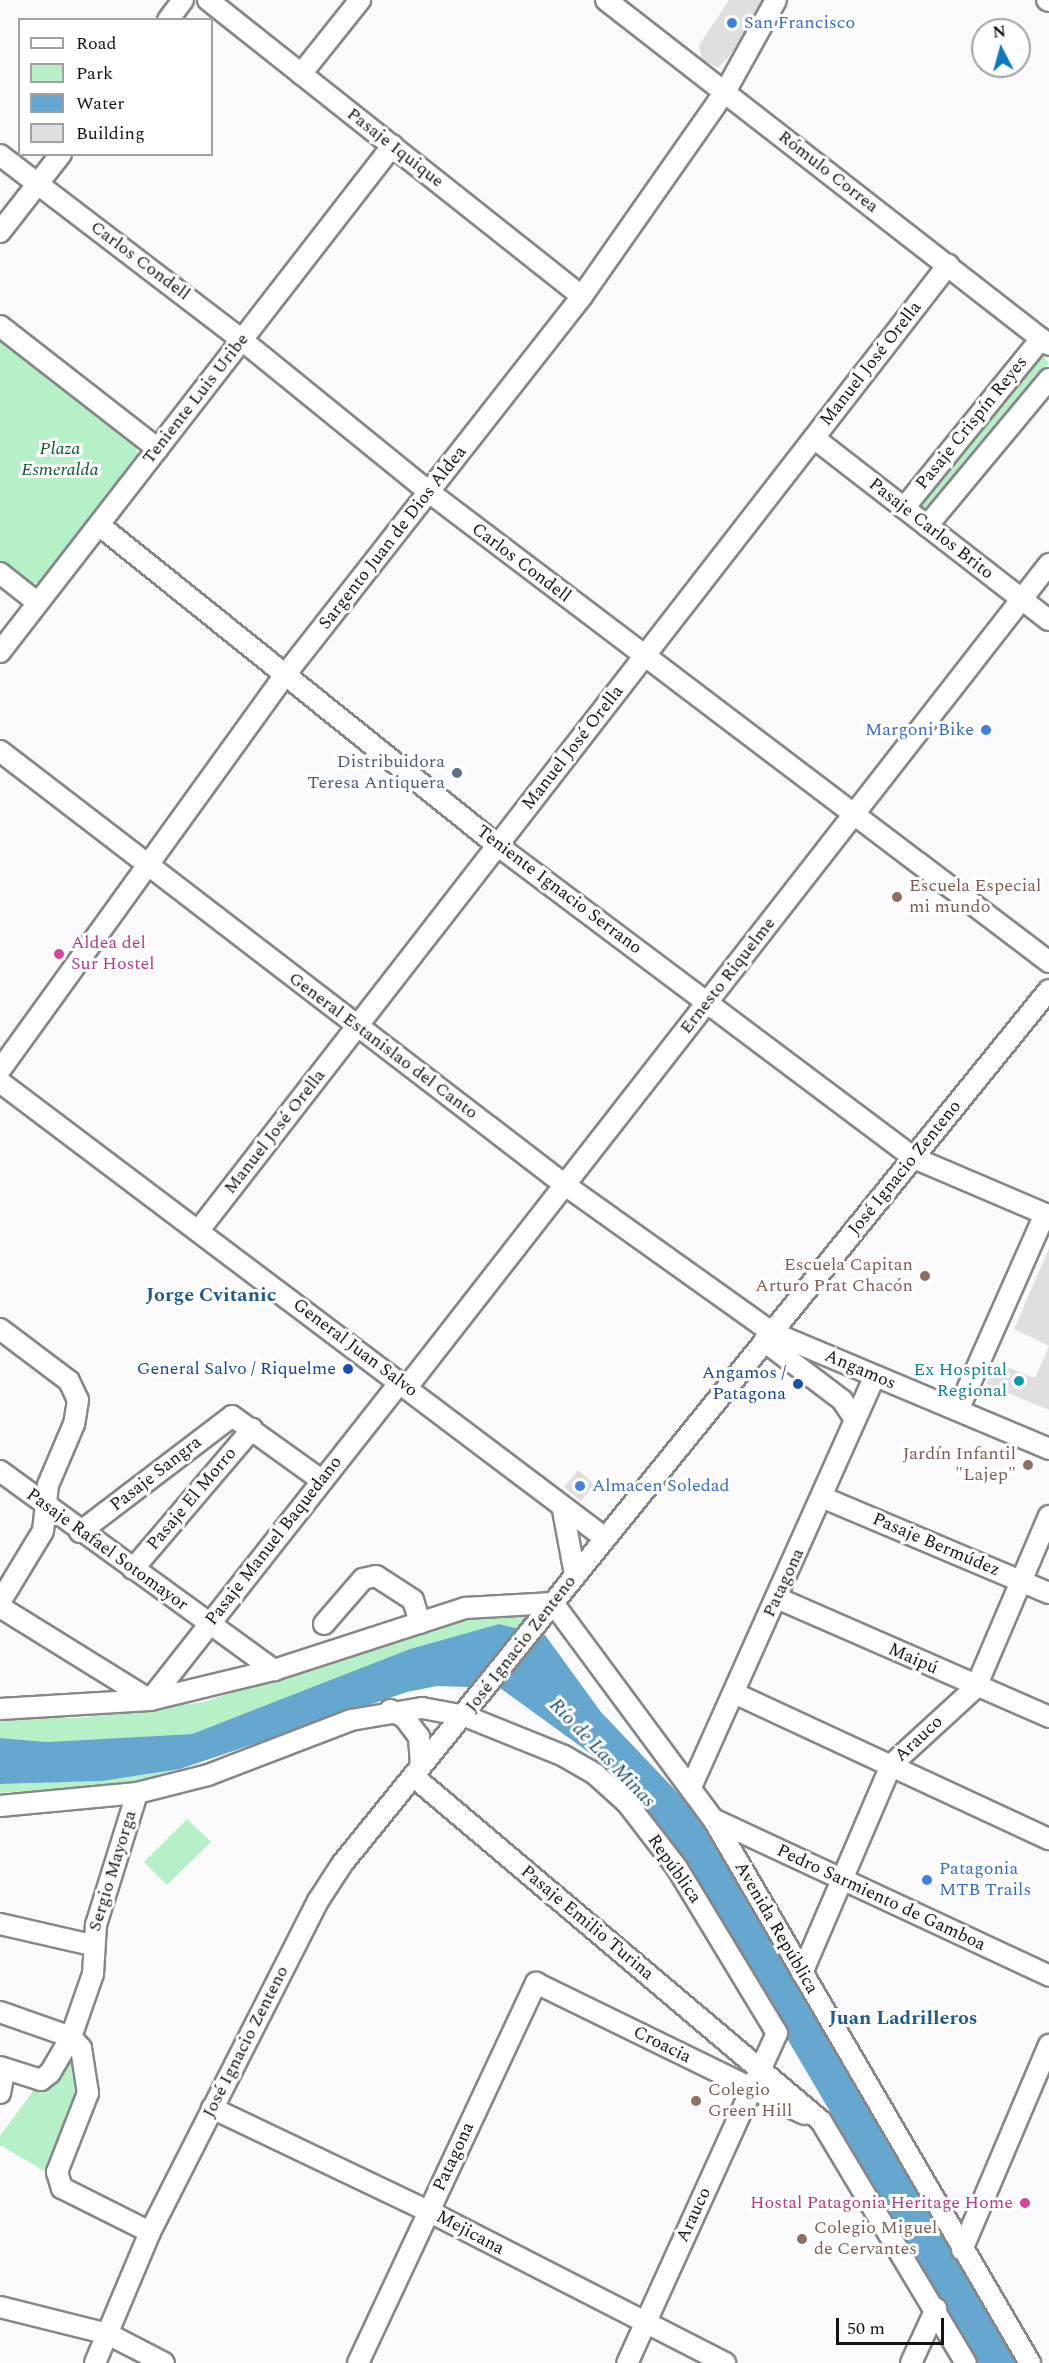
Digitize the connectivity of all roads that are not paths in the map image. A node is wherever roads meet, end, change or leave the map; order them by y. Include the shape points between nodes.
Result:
1 (183, 0) edge
2 (208, 0) edge
3 (360, 0) edge
4 (606, 0) edge
5 (776, 0) edge
6 (170, 18) edge
7 (301, 74) junction
8 (725, 92) junction
9 (393, 145) junction
10 (0, 155) edge
11 (59, 156) edge
12 (38, 183) junction
13 (0, 232) edge
14 (948, 265) junction
15 (582, 296) junction
16 (0, 326) edge
17 (242, 339) junction
18 (1045, 342) edge
19 (1049, 379) edge
20 (814, 438) junction
21 (158, 449) junction
22 (429, 492) junction
23 (904, 508) junction
24 (99, 525) junction
25 (927, 526) junction
26 (1049, 564) edge
27 (0, 573) edge
28 (1022, 599) junction
29 (38, 603) junction
30 (1049, 620) edge
31 (0, 652) edge
32 (644, 656) junction
33 (285, 675) junction
34 (0, 751) edge
35 (854, 814) junction
36 (497, 846) junction
37 (148, 865) junction
38 (1049, 963) edge
39 (1049, 990) edge
40 (709, 1000) junction
41 (357, 1027) junction
42 (0, 1070) edge
43 (0, 1082) edge
44 (914, 1158) junction
45 (565, 1185) junction
46 (199, 1230) junction
47 (0, 1329) edge
48 (767, 1336) junction
49 (874, 1377) junction
50 (403, 1385) junction
51 (958, 1410) junction
52 (855, 1419) junction
53 (252, 1429) junction
54 (1049, 1449) edge
55 (0, 1471) edge
56 (321, 1480) junction
57 (824, 1498) junction
58 (47, 1508) junction
59 (563, 1510) junction
60 (1049, 1516) edge
61 (80, 1532) junction
62 (605, 1538) junction
63 (133, 1569) junction
64 (575, 1575) junction
65 (1021, 1580) junction
66 (1049, 1593) edge
67 (777, 1598) junction
68 (0, 1604) edge
69 (548, 1610) junction
70 (420, 1623) junction
71 (209, 1624) junction
72 (324, 1624) dead end
73 (274, 1670) junction
74 (976, 1687) junction
75 (734, 1693) junction
76 (150, 1700) junction
77 (0, 1709) edge
78 (470, 1709) junction
79 (390, 1710) junction
80 (1049, 1717) edge
81 (891, 1765) junction
82 (417, 1771) junction
83 (691, 1787) junction
84 (137, 1793) junction
85 (0, 1806) edge
86 (712, 1819) junction
87 (1049, 1839) edge
88 (840, 1879) junction
89 (0, 1924) edge
90 (92, 1945) junction
91 (802, 1973) junction
92 (1049, 1976) edge
93 (536, 1983) joint
94 (0, 2012) edge
95 (71, 2037) junction
96 (1049, 2045) edge
97 (762, 2067) junction
98 (2, 2068) edge
99 (751, 2090) junction
100 (0, 2093) edge
101 (212, 2108) junction
102 (821, 2121) junction
103 (428, 2211) junction
104 (150, 2232) junction
105 (962, 2250) junction
106 (0, 2307) edge
107 (936, 2309) junction
108 (643, 2324) junction
109 (108, 2334) junction
110 (95, 2363) edge
111 (164, 2363) edge
112 (358, 2363) edge
113 (627, 2363) edge
114 (725, 2363) edge
115 (911, 2363) edge
116 (966, 2363) edge
117 (1030, 2363) edge

1 - 6 street
2 - 7 street, Pasaje Iquique
3 - 7 street
4 - 8 street, Rómulo Correa
5 - 8 street, Sargento Juan de Dios Aldea
7 - 9 street, Pasaje Iquique
8 - 14 street, Rómulo Correa
8 - 15 street, Sargento Juan de Dios Aldea
9 - 15 street, Pasaje Iquique
9 - 17 street, Teniente Luis Uribe
10 - 12 street, Carlos Condell
11 - 12 street
12 - 13 street
12 - 17 street, Carlos Condell
14 - 18 street, Rómulo Correa
14 - 20 street, Manuel José Orella
15 - 22 street, Sargento Juan de Dios Aldea
16 - 21 street
17 - 21 street, Teniente Luis Uribe
17 - 22 street, Carlos Condell
18 - 23 street, Pasaje Crispín Reyes
19 - 25 street, Pasaje Crispín Reyes
20 - 23 street, Pasaje Carlos Brito
20 - 32 street, Manuel José Orella
21 - 24 street, Teniente Luis Uribe
22 - 32 street, Carlos Condell
22 - 33 street, Sargento Juan de Dios Aldea
23 - 25 street, Pasaje Carlos Brito
24 - 29 street, Teniente Luis Uribe
24 - 33 street, Teniente Ignacio Serrano
25 - 28 street, Pasaje Carlos Brito
26 - 28 street, Ernesto Riquelme
27 - 29 street
28 - 30 street, Pasaje Carlos Brito
28 - 35 street, Ernesto Riquelme
29 - 31 street, Teniente Luis Uribe
32 - 35 street, Carlos Condell
32 - 36 street, Manuel José Orella
33 - 36 street, Teniente Ignacio Serrano
33 - 37 street, Sargento Juan de Dios Aldea
34 - 37 street, General Estanislao del Canto
35 - 38 street, Carlos Condell
35 - 40 street, Ernesto Riquelme
36 - 40 street, Teniente Ignacio Serrano
36 - 41 street, Manuel José Orella
37 - 41 street, General Estanislao del Canto
37 - 42 street, Sargento Juan de Dios Aldea
39 - 44 street, José Ignacio Zenteno
40 - 44 street, Teniente Ignacio Serrano
40 - 45 street, Ernesto Riquelme
41 - 45 street, General Estanislao del Canto
41 - 46 street, Manuel José Orella
43 - 46 street, General Juan Salvo
44 - 48 street, José Ignacio Zenteno
44 - 51 street, Teniente Ignacio Serrano via 1045,1214
45 - 48 street, General Estanislao del Canto
45 - 50 street, Ernesto Riquelme
46 - 50 street, General Juan Salvo
47 - 58 street via 69,1381 78,1400 74,1424 48,1485
48 - 49 street, Angamos
48 - 52 street via 842,1400
48 - 62 street, José Ignacio Zenteno
49 - 51 street, Angamos
49 - 52 street, Patagona
50 - 56 street, Pasaje Manuel Baquedano
50 - 59 street, General Juan Salvo
51 - 54 street, Angamos
52 - 57 street, Patagona
53 - 56 street
53 - 61 street, Pasaje Sangra via 232,1416
53 - 63 street, Pasaje El Morro
55 - 58 street, Pasaje Rafael Sotomayor
56 - 71 street, Pasaje Manuel Baquedano
57 - 65 street, Pasaje Bermúdez
57 - 67 street, Patagona
58 - 61 street, Pasaje Rafael Sotomayor
58 - 68 street via 43,1531
59 - 62 street, General Juan Salvo
59 - 64 street
60 - 65 street, Arauco
61 - 63 street, Pasaje Rafael Sotomayor
62 - 64 street, José Ignacio Zenteno
63 - 71 street, Pasaje Rafael Sotomayor
64 - 69 street, José Ignacio Zenteno
65 - 66 street, Pasaje Bermúdez
65 - 74 street, Arauco
67 - 74 street, Maipú
67 - 75 street, Patagona
68 - 76 street
69 - 70 street via 465,1608
69 - 78 street, José Ignacio Zenteno
69 - 83 street, Avenida República
70 - 72 street via 413,1600 376,1576 363,1579
70 - 73 street
71 - 73 street, Pasaje Rafael Sotomayor
71 - 76 street, Pasaje Manuel Baquedano
73 - 76 street
74 - 80 street, Maipú
74 - 81 street, Arauco
75 - 81 street
75 - 83 street, Patagona
76 - 77 street
78 - 79 street
78 - 82 street, José Ignacio Zenteno
78 - 97 street, República via 595,1774 627,1803 677,1868 777,2032
79 - 82 street via 404,1717 419,1737
79 - 84 street via 351,1720 208,1775
81 - 87 street
81 - 88 street, Arauco
82 - 97 street, Pasaje Emilio Turina
82 - 101 street, José Ignacio Zenteno via 318,1900
83 - 86 street, Avenida República
84 - 85 street
84 - 90 street, Sergio Mayorga
86 - 88 street, Pedro Sarmiento de Gamboa
86 - 91 street, Avenida República
88 - 91 street, Arauco
88 - 92 street, Pedro Sarmiento de Gamboa
89 - 90 street
90 - 95 street, Sergio Mayorga via 93,1974
91 - 105 street, Avenida República
93 - 99 street, Croacia
93 - 103 street, Patagona
94 - 95 street
95 - 98 street, Sergio Mayorga via 50,2073 41,2080
95 - 104 street via 81,2048 88,2071 88,2093 60,2164 58,2181 68,2193
96 - 105 street
97 - 99 street, Arauco
97 - 102 street, Pasaje Emilio Turina
98 - 100 street
99 - 102 street, Croacia
99 - 108 street, Arauco
101 - 103 street, Mejicana
101 - 104 street, José Ignacio Zenteno
102 - 107 street
103 - 108 street, Mejicana
103 - 112 street, Patagona
104 - 109 street, José Ignacio Zenteno
105 - 117 street, Avenida República
106 - 109 street
107 - 115 street
107 - 116 street
108 - 113 street, Arauco
108 - 114 street, Mejicana
109 - 110 street, José Ignacio Zenteno
109 - 111 street

